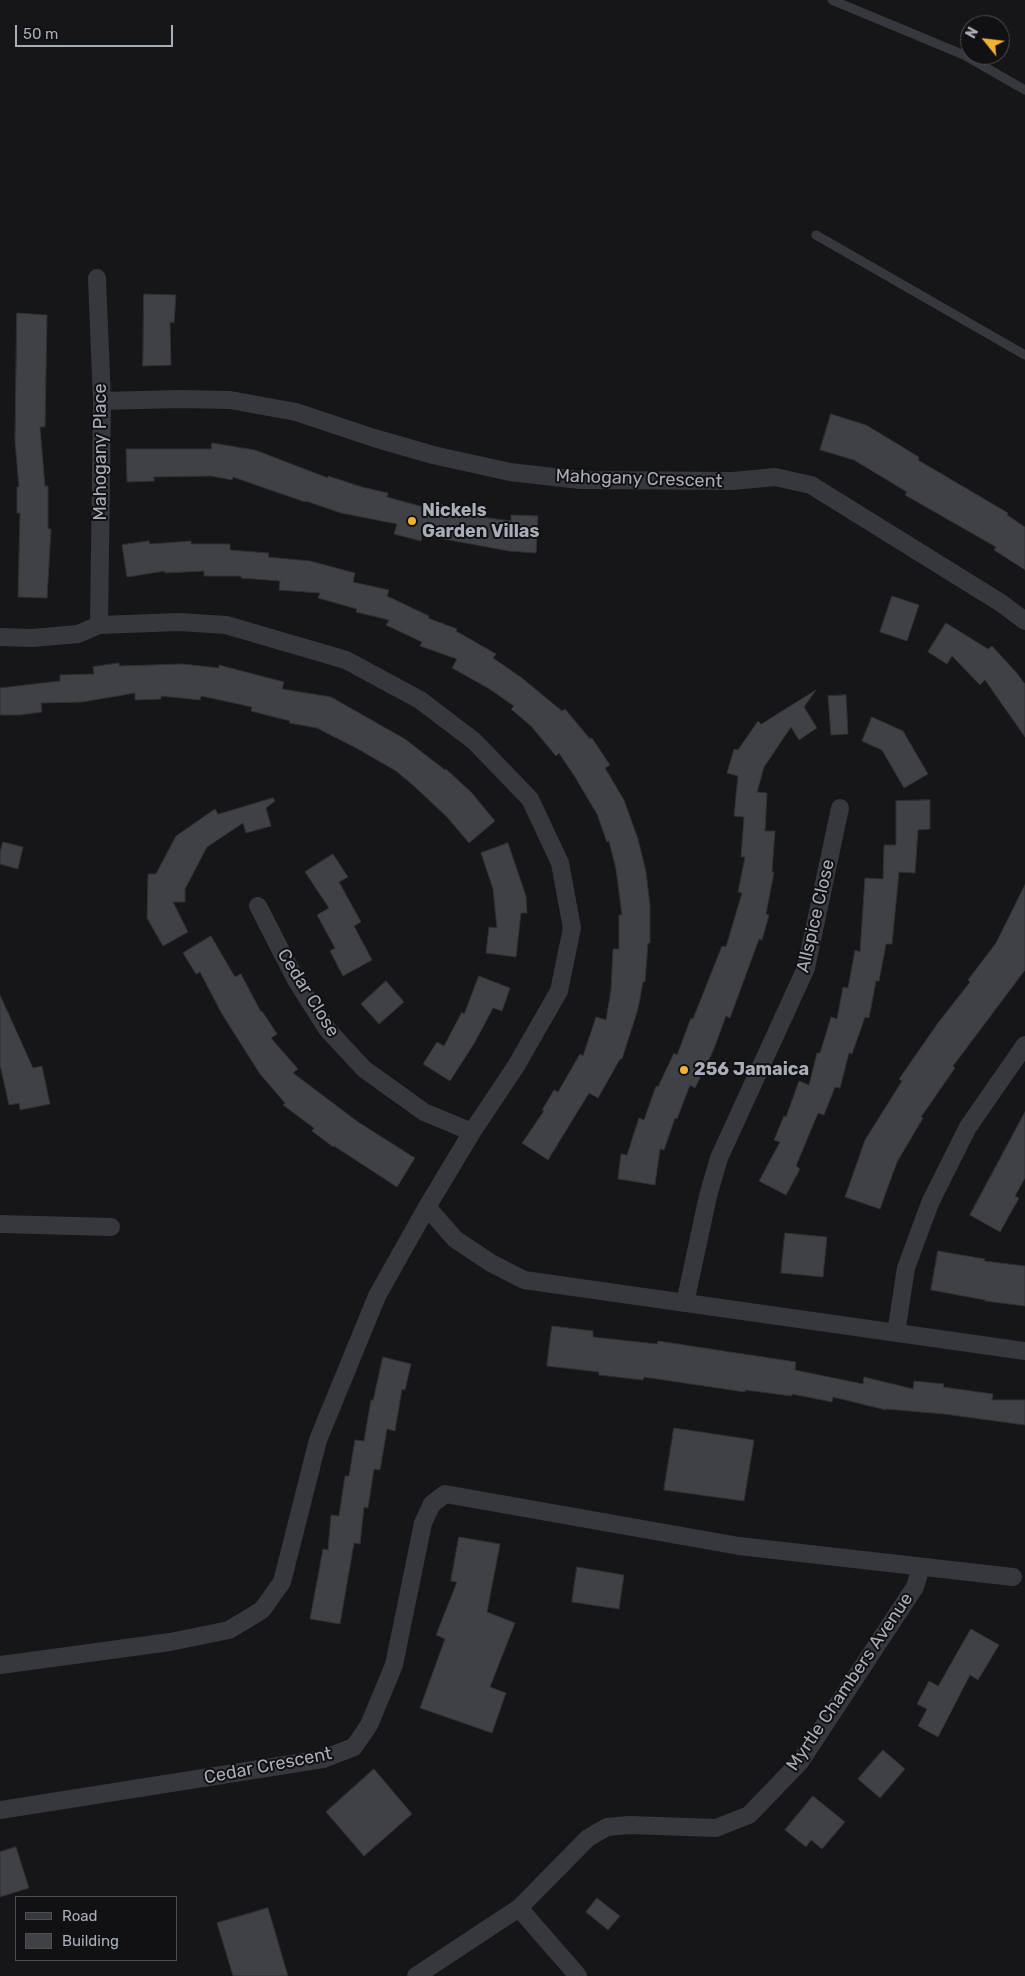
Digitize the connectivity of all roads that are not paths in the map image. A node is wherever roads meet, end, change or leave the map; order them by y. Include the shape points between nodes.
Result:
1 (832, 0) edge
2 (1025, 90) edge
3 (816, 234) dead end
4 (97, 278) dead end
5 (1025, 355) edge
6 (102, 400) junction
7 (1025, 621) edge
8 (99, 625) junction
9 (0, 637) edge
10 (840, 808) dead end
11 (258, 906) dead end
12 (1025, 1045) edge
13 (472, 1132) junction
14 (427, 1207) junction
15 (0, 1224) edge
16 (111, 1228) dead end
17 (685, 1303) junction
18 (896, 1333) junction
19 (1025, 1352) edge
20 (921, 1567) junction
21 (1013, 1577) dead end
22 (0, 1665) edge
23 (0, 1810) edge
24 (519, 1908) junction
25 (416, 1976) edge
26 (578, 1976) edge

1 - 2 lane via 964,55
3 - 5 lane
4 - 6 street, Mahogany Place
6 - 7 street, Mahogany Crescent via 230,400 296,412 433,455 510,472 580,480 733,481 775,477 811,485
6 - 8 street, Mahogany Place
8 - 9 street via 78,634
8 - 13 street via 226,624 346,660 420,700 474,741 530,799 560,863 572,928 558,991 516,1066
10 - 17 street, Allspice Close via 806,968 719,1158
11 - 13 street, Cedar Close via 296,980 327,1029 364,1069 424,1112
12 - 18 street via 968,1127 930,1203 906,1268
13 - 14 street
14 - 17 street via 455,1239 490,1263 524,1280
14 - 22 street via 377,1296 338,1391 318,1440 282,1582 262,1610 229,1630 170,1642
15 - 16 street
17 - 18 street
18 - 19 street
20 - 21 street
20 - 23 street, Cedar Crescent via 739,1546 445,1494 432,1504 423,1523 394,1665 370,1725 354,1747 323,1760
20 - 24 street, Myrtle Chambers Avenue via 915,1587 800,1762 749,1815 716,1828 607,1827 588,1838
24 - 25 street, Myrtle Chambers Avenue
24 - 26 street

